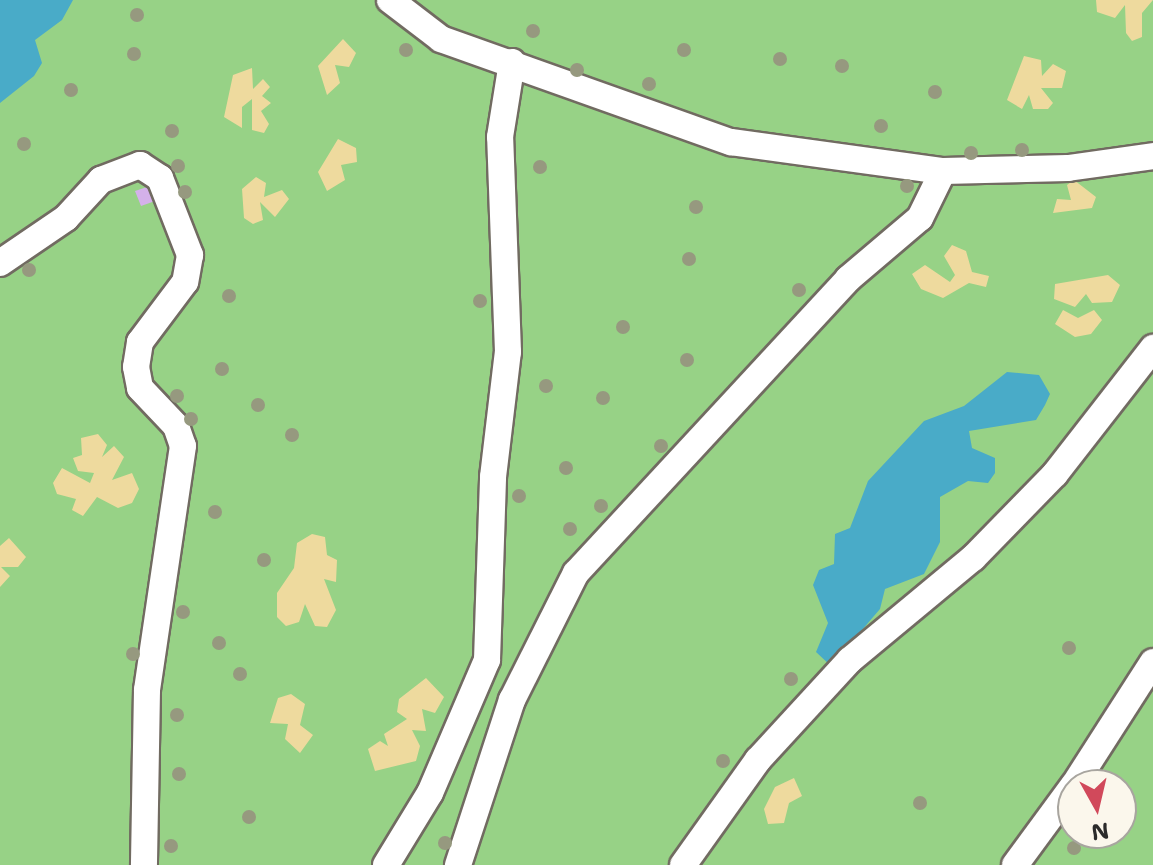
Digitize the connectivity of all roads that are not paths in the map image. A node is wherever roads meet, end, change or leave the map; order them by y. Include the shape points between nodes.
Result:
1 (390, 0) edge
2 (512, 62) junction
3 (1153, 156) edge
4 (943, 171) junction
5 (0, 263) edge
6 (1153, 348) edge
7 (1153, 662) edge
8 (1085, 769) edge
9 (1057, 809) edge
10 (144, 865) edge
11 (386, 865) edge
12 (458, 865) edge
13 (683, 865) edge
14 (1015, 865) edge

1 - 2 lane via 441,39
2 - 4 lane via 731,142
2 - 11 lane via 500,137 508,352 493,477 487,660 430,793
3 - 4 lane via 1068,168
4 - 12 lane via 920,218 848,279 576,573 512,700
5 - 10 lane via 66,218 101,180 140,165 160,178 190,255 185,282 140,342 136,367 140,388 176,426 183,446 147,690
6 - 13 lane via 1055,474 973,558 850,660 758,760
7 - 8 lane
9 - 14 lane

